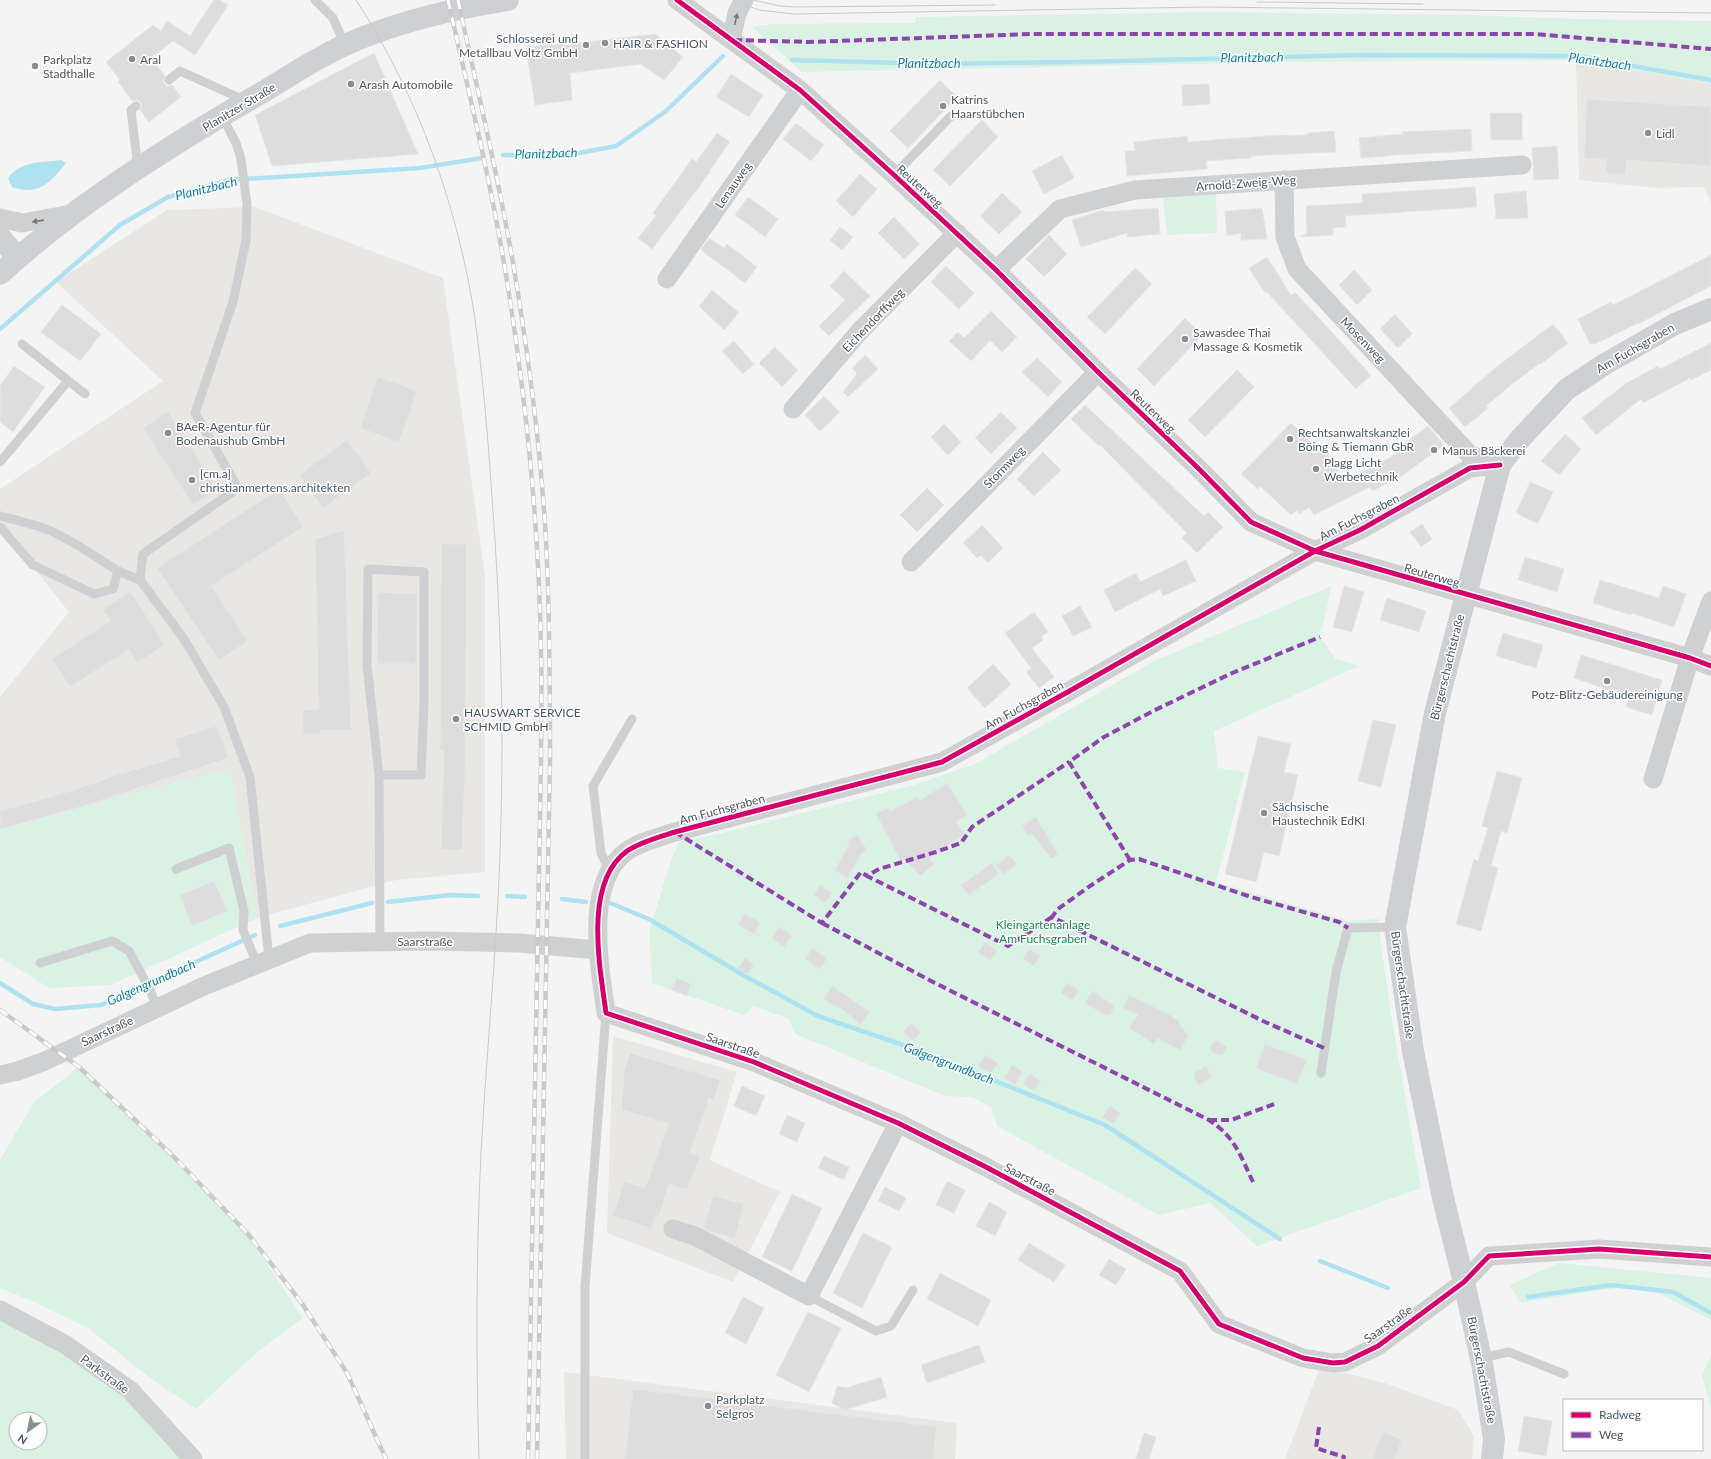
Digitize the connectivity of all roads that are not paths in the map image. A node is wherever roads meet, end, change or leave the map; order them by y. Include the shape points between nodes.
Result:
1 (315, 0) edge
2 (508, 0) edge
3 (677, 0) edge
4 (744, 0) edge
5 (731, 40) junction
6 (345, 45) junction
7 (169, 80) dead end
8 (800, 90) junction
9 (246, 101) junction
10 (136, 106) dead end
11 (222, 116) junction
12 (951, 116) dead end
13 (1522, 165) dead end
14 (138, 169) junction
15 (894, 175) junction
16 (1284, 180) junction
17 (76, 213) junction
18 (0, 218) edge
19 (957, 233) junction
20 (0, 237) edge
21 (18, 258) junction
22 (996, 270) junction
23 (0, 274) edge
24 (667, 279) dead end
25 (1711, 309) edge
26 (22, 344) dead end
27 (1098, 372) junction
28 (68, 381) junction
29 (85, 394) dead end
30 (793, 409) dead end
31 (0, 462) edge
32 (1500, 464) junction
33 (0, 516) edge
34 (0, 527) edge
35 (1315, 551) junction
36 (911, 562) dead end
37 (118, 571) junction
38 (140, 580) junction
39 (1465, 595) junction
40 (1711, 602) edge
41 (1690, 658) junction
42 (1711, 666) edge
43 (632, 719) dead end
44 (379, 775) junction
45 (1653, 779) dead end
46 (176, 869) dead end
47 (610, 872) junction
48 (1394, 927) junction
49 (380, 942) junction
50 (597, 950) junction
51 (259, 958) junction
52 (40, 963) dead end
53 (154, 1000) junction
54 (606, 1013) junction
55 (1321, 1073) dead end
56 (0, 1075) edge
57 (898, 1122) junction
58 (673, 1229) dead end
59 (1711, 1257) edge
60 (1464, 1282) junction
61 (912, 1290) dead end
62 (809, 1296) junction
63 (0, 1310) edge
64 (1481, 1358) junction
65 (1564, 1374) dead end
66 (193, 1459) edge
67 (585, 1459) edge
68 (1492, 1459) edge

1 - 6 lane via 333,18
2 - 6 main road, Planitzer Straße via 404,23
3 - 5 street, Reuterweg
5 -> 4 street via 737,13
5 - 8 street, Reuterweg
6 - 9 main road, Planitzer Straße
7 - 9 lane via 180,71
8 - 15 street, Reuterweg
8 - 24 street, Lenauweg
9 - 11 main road, Planitzer Straße
10 - 14 lane via 131,110
11 - 14 main road, Planitzer Straße
11 - 38 lane via 236,143 242,167 247,204 246,240 233,302 195,413 238,488 143,554
12 - 15 lane, Reuterweg
13 - 16 street, Arnold-Zweig-Weg
14 - 17 main road, Planitzer Straße
15 - 19 street, Reuterweg
16 - 22 street, Arnold-Zweig-Weg via 1135,190 1060,209
16 - 32 street, Mosenweg via 1285,237 1297,269 1470,456
17 -> 18 street via 22,223
17 - 21 main road, Planitzer Straße
19 - 22 street, Reuterweg
19 - 30 street, Eichendorffweg via 860,331
20 - 21 street
21 - 23 main road, Planitzer Straße
22 - 27 street, Reuterweg
25 - 32 main road, Am Fuchsgraben via 1675,324 1567,389
26 - 28 lane
27 - 35 street, Reuterweg via 1251,522
27 - 36 street, Stormweg
28 - 29 lane
28 - 31 lane
32 - 35 street, Am Fuchsgraben via 1470,468 1360,530
32 - 39 main road, Am Fuchsgraben
33 - 37 lane via 51,531
34 - 37 lane via 33,565 94,594 113,589
35 - 39 street, Reuterweg
35 - 47 street, Am Fuchsgraben via 942,762 675,832 627,851
37 - 38 lane
38 - 51 lane via 184,639 224,707 250,777
39 - 41 street, Reuterweg
39 - 48 main road, Bürgerschachtstraße via 1435,713
40 - 41 street
41 - 42 street, Reuterweg
41 - 45 street
43 - 47 lane via 593,786 601,853
44 - 44 lane via 367,665 368,569 424,572 421,775
44 - 49 lane
46 - 51 lane via 229,848 244,911 243,930
47 - 50 street, Am Fuchsgraben via 601,892
48 - 55 lane via 1348,928 1336,972
48 - 60 main road, Bürgerschachtstraße via 1414,1059 1443,1198
49 - 50 street, Saarstraße via 519,943
49 - 51 street, Saarstraße via 310,943
50 - 54 street
51 - 53 street, Saarstraße via 204,986
52 - 53 lane via 112,941 128,951
53 - 56 street, Saarstraße via 44,1061
54 - 57 street, Saarstraße via 754,1062
54 - 67 lane via 585,1287
57 - 60 street, Saarstraße via 1180,1271 1219,1324 1303,1358 1333,1363 1345,1362 1378,1346
57 - 62 street
58 - 62 street via 695,1236
59 - 60 street via 1599,1249 1489,1256
60 - 64 main road, Bürgerschachtstraße
61 - 62 lane via 891,1326 876,1331
63 - 66 street, Parkstraße via 66,1345 130,1390
64 - 65 lane via 1509,1352
64 - 68 main road, Bürgerschachtstraße via 1494,1439

